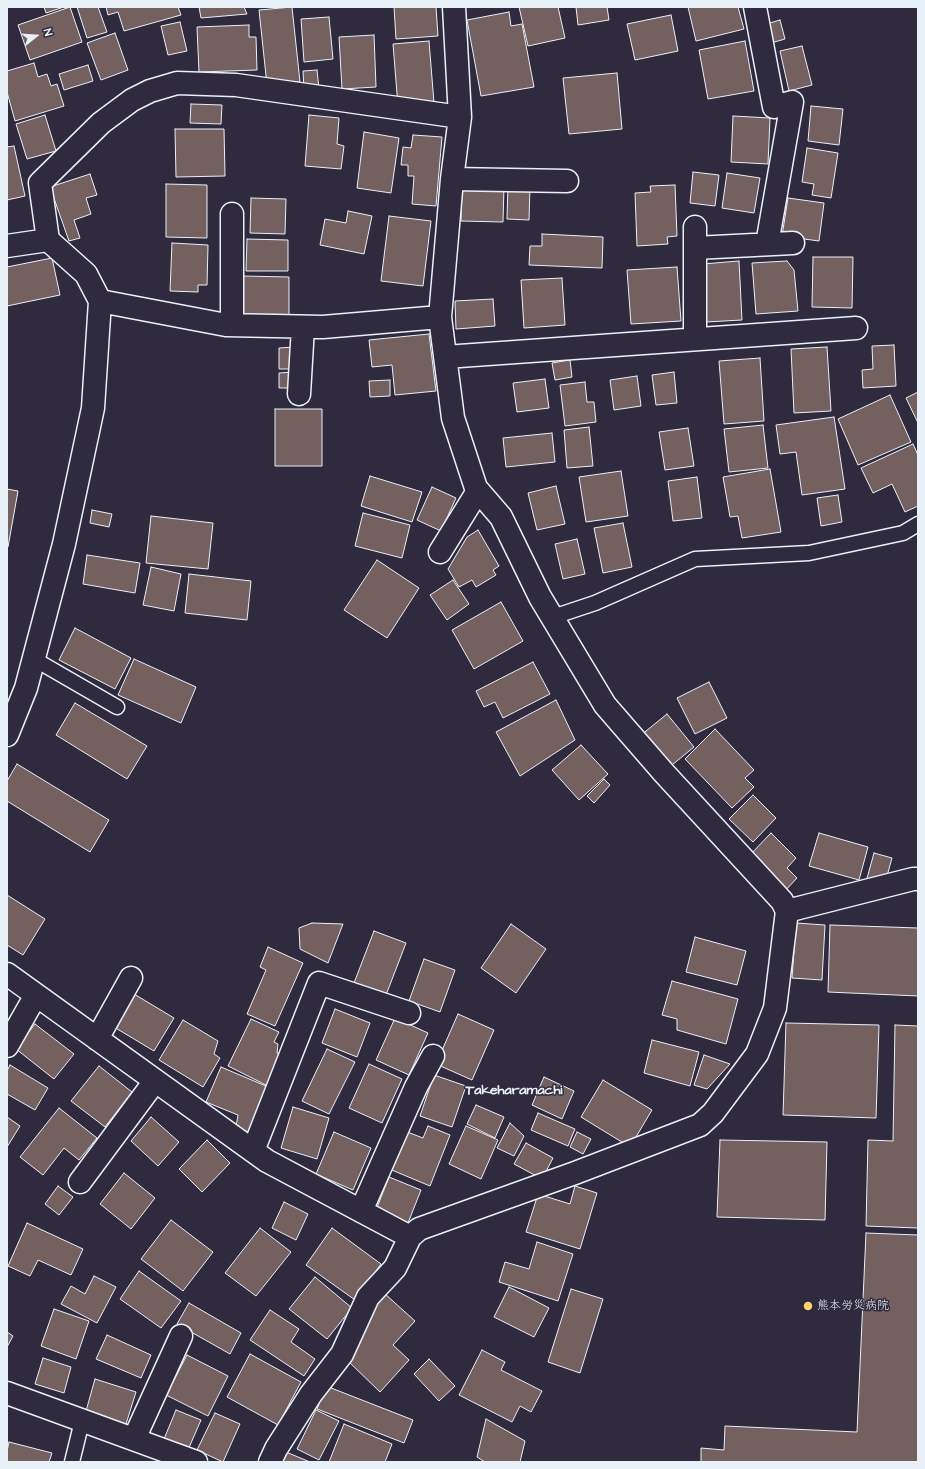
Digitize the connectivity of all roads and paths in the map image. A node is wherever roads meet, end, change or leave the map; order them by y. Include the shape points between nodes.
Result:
1 (454, 7) edge
2 (755, 7) edge
3 (460, 117) junction
4 (452, 179) junction
5 (567, 181) dead end
6 (232, 214) dead end
7 (48, 240) junction
8 (792, 243) dead end
9 (767, 244) junction
10 (7, 246) edge
11 (100, 301) junction
12 (440, 317) junction
13 (232, 325) junction
14 (303, 327) junction
15 (856, 328) dead end
16 (695, 339) junction
17 (445, 357) junction
18 (299, 394) dead end
19 (476, 488) junction
20 (918, 524) edge
21 (440, 552) dead end
22 (553, 617) junction
23 (34, 659) junction
24 (117, 706) dead end
25 (8, 730) edge
26 (918, 880) edge
27 (787, 911) junction
28 (7, 974) edge
29 (131, 978) dead end
30 (36, 995) junction
31 (400, 1004) dead end
32 (97, 1039) junction
33 (7, 1046) edge
34 (433, 1056) dead end
35 (155, 1081) junction
36 (253, 1151) junction
37 (80, 1182) dead end
38 (360, 1211) junction
39 (410, 1237) junction
40 (180, 1336) dead end
41 (7, 1393) edge
42 (82, 1421) junction
43 (134, 1439) junction
44 (72, 1462) edge
45 (196, 1462) edge
46 (270, 1462) edge

1 - 3 street
2 - 9 street via 774,107 792,102
3 - 4 street
3 - 7 street via 236,85 177,83 150,91 132,100 101,123 40,183
4 - 5 street
4 - 12 street
6 - 13 street
7 - 10 street
7 - 11 street via 86,274
8 - 9 street
9 - 16 street via 695,238
11 - 13 street
11 - 23 street via 93,408 64,544
12 - 14 street
12 - 17 street
13 - 14 street
14 - 18 street
15 - 16 street
16 - 17 street
17 - 19 street via 453,418
19 - 21 street via 476,494
19 - 22 street via 501,517
20 - 22 lane via 903,533 809,553 695,559 595,603
22 - 27 street via 605,705 782,901
23 - 24 lane
23 - 25 street via 26,688
26 - 27 street via 913,879
27 - 39 street via 775,1008 757,1054 713,1113 700,1125 419,1229
28 - 30 street
29 - 32 street
30 - 32 street
30 - 33 street
31 - 36 street via 319,983
32 - 35 street
34 - 38 street via 416,1087
35 - 36 street
35 - 37 street
36 - 38 street via 266,1161
38 - 39 street
39 - 46 street via 395,1268 368,1298 342,1354 310,1394
40 - 43 street
41 - 42 street
42 - 43 street
42 - 44 lane
43 - 45 street

